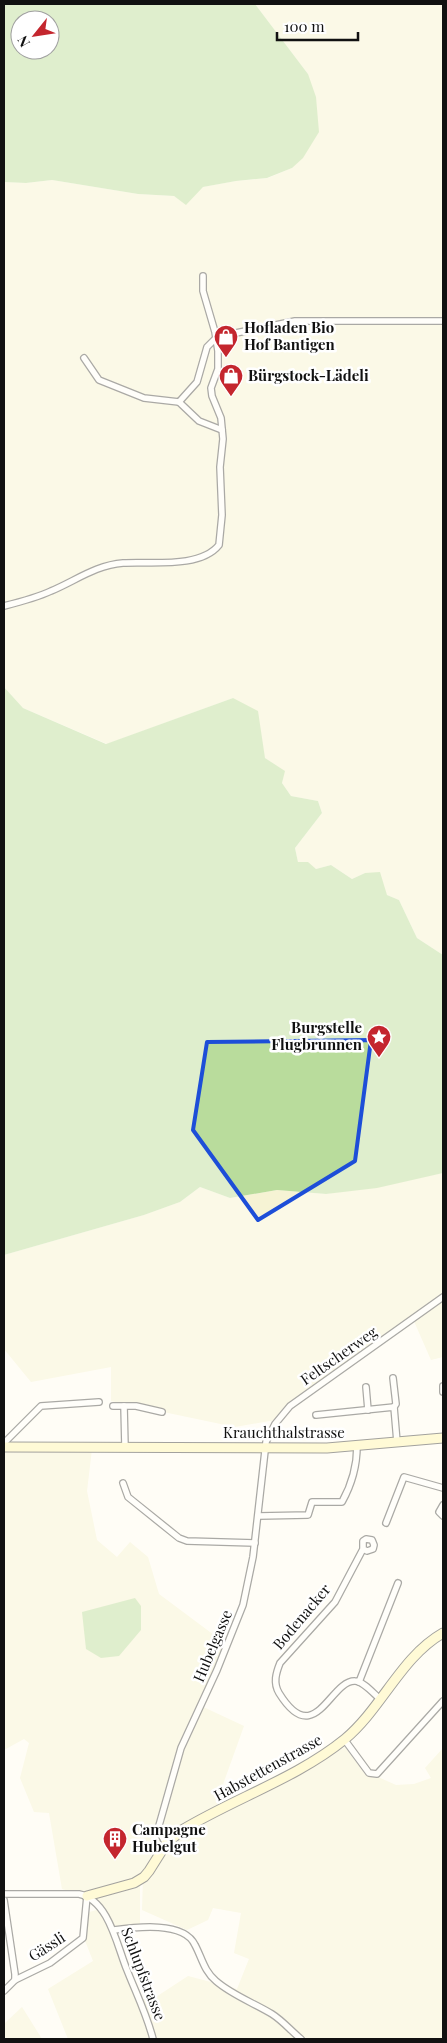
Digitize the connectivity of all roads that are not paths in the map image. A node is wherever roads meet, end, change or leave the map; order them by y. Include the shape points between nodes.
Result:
1 (203, 276) dead end
2 (443, 321) edge
3 (216, 338) junction
4 (84, 358) dead end
5 (179, 402) junction
6 (222, 430) junction
7 (4, 606) edge
8 (443, 1297) edge
9 (393, 1378) dead end
10 (443, 1386) edge
11 (366, 1387) dead end
12 (443, 1392) edge
13 (99, 1402) dead end
14 (112, 1406) dead end
15 (124, 1406) junction
16 (394, 1407) junction
17 (368, 1410) junction
18 (162, 1412) dead end
19 (316, 1415) dead end
20 (443, 1438) edge
21 (397, 1442) junction
22 (4, 1445) edge
23 (357, 1446) junction
24 (125, 1447) junction
25 (266, 1448) junction
26 (124, 1483) dead end
27 (443, 1488) edge
28 (443, 1505) edge
29 (259, 1516) junction
30 (443, 1516) edge
31 (386, 1523) dead end
32 (255, 1543) junction
33 (363, 1549) dead end
34 (398, 1583) dead end
35 (443, 1633) edge
36 (359, 1682) junction
37 (380, 1699) junction
38 (443, 1701) edge
39 (344, 1739) junction
40 (166, 1844) junction
41 (4, 1894) edge
42 (87, 1896) junction
43 (4, 1904) edge
44 (114, 1930) junction
45 (14, 1980) junction
46 (4, 1992) edge
47 (153, 2039) edge
48 (301, 2039) edge

1 - 3 street via 203,291
2 - 3 street via 295,321
3 - 5 street via 206,350 197,382
3 - 6 street via 218,365 211,392 220,414
4 - 5 street via 100,380 144,398
5 - 6 street via 199,421
6 - 7 street via 220,541 213,552 178,561 105,566 42,595
8 - 25 street, Feltscherweg via 290,1406 275,1424
9 - 16 street
10 - 12 street
11 - 17 street
13 - 22 street via 41,1406
14 - 15 street
15 - 18 street
15 - 24 street
16 - 17 street
16 - 21 street
17 - 19 street
20 - 21 street, Krauchthalstrasse
21 - 23 street, Krauchthalstrasse
22 - 24 street, Krauchthalstrasse
23 - 25 street, Krauchthalstrasse
23 - 29 street via 356,1464 342,1502 312,1502 308,1515
24 - 25 street, Krauchthalstrasse
25 - 29 street, Hubelgasse
26 - 32 street via 128,1497 187,1542
27 - 31 street via 404,1477
28 - 30 street via 439,1512
29 - 32 street, Hubelgasse
32 - 40 street, Hubelgasse via 240,1613 178,1755 158,1829
33 - 36 street, Bodenacker via 334,1602 280,1663 275,1676 277,1690 286,1704 299,1714 309,1715 317,1713 340,1688
34 - 36 street
35 - 37 street, Habstettenstrasse via 418,1652
36 - 37 street
37 - 39 street, Habstettenstrasse
38 - 39 street via 377,1774 369,1773
39 - 40 street, Habstettenstrasse via 314,1760 187,1827
40 - 42 street, Habstettenstrasse via 144,1877 131,1884
41 - 42 street
42 - 44 street, Schlupfstrasse
42 - 45 street, Gässli via 83,1938 50,1963
43 - 45 street via 13,1949
44 - 47 street, Schlupfstrasse
44 - 48 street via 140,1927 184,1932 216,1982 274,2016
45 - 46 street

